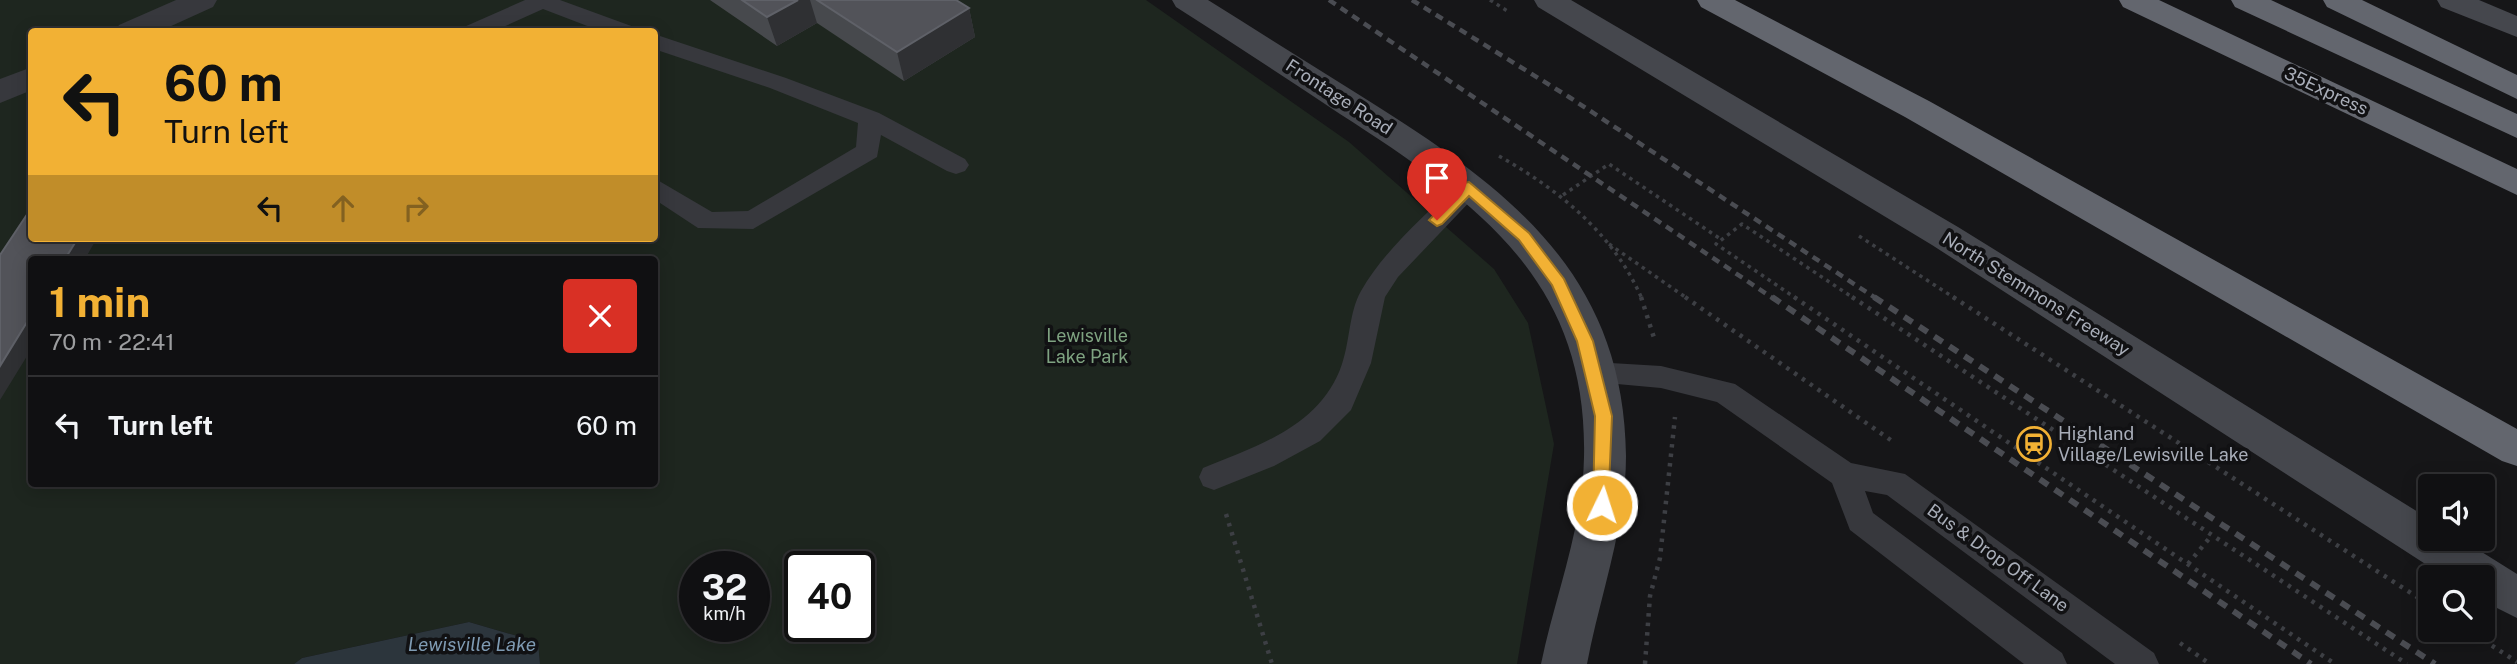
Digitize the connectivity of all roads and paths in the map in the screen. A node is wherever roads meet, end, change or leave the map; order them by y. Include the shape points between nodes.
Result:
1 (202, 0) edge
2 (1187, 0) edge
3 (1490, 0) edge
4 (1549, 0) edge
5 (1712, 0) edge
6 (2134, 0) edge
7 (2246, 0) edge
8 (2337, 0) edge
9 (2452, 0) edge
10 (541, 1) edge
11 (1512, 13) dead end
12 (2517, 27) edge
13 (139, 28) edge
14 (481, 28) edge
15 (615, 28) edge
16 (658, 42) edge
17 (28, 79) edge
18 (2517, 88) edge
19 (0, 92) edge
20 (870, 119) junction
21 (2517, 127) edge
22 (956, 165) dead end
23 (2517, 183) edge
24 (1469, 187) junction
25 (658, 190) edge
26 (1563, 195) dead end
27 (1848, 229) dead end
28 (1722, 240) junction
29 (1594, 373) junction
30 (2517, 449) edge
31 (1844, 475) junction
32 (1214, 477) joint
33 (2212, 535) junction
34 (2188, 564) junction
35 (2418, 598) edge
36 (2517, 598) edge
37 (2486, 642) edge
38 (2517, 662) edge
39 (1272, 664) edge
40 (1564, 664) edge
41 (2050, 664) edge
42 (2143, 664) edge
43 (2335, 664) edge
44 (2407, 664) edge

1 - 13 street
2 - 24 main road, Frontage Road via 1412,145
3 - 11 path
4 - 36 main road, North Stemmons Freeway via 1945,236
5 - 30 highway via 1929,116
6 - 23 highway, 35Express
7 - 21 highway
8 - 18 highway
9 - 12 main road
10 - 14 lane
10 - 15 lane
16 - 20 lane
17 - 19 street
20 - 22 lane
20 - 25 lane via 868,151 753,220 707,221
24 - 29 main road, Frontage Road via 1543,258 1580,330
24 - 32 lane via 1388,270 1372,296 1357,363 1341,402 1309,432
26 - 28 path via 1609,164
27 - 35 path
28 - 33 path via 1742,224
28 - 34 path via 1716,244
29 - 31 lane, Bus & Drop Off Lane via 1661,377 1725,392
29 - 40 main road, Frontage Road via 1603,416 1602,505
31 - 41 lane via 1861,521
31 - 42 lane, Bus & Drop Off Lane via 1895,482
32 - 39 path
33 - 34 path
33 - 44 path
34 - 43 path
37 - 38 path

